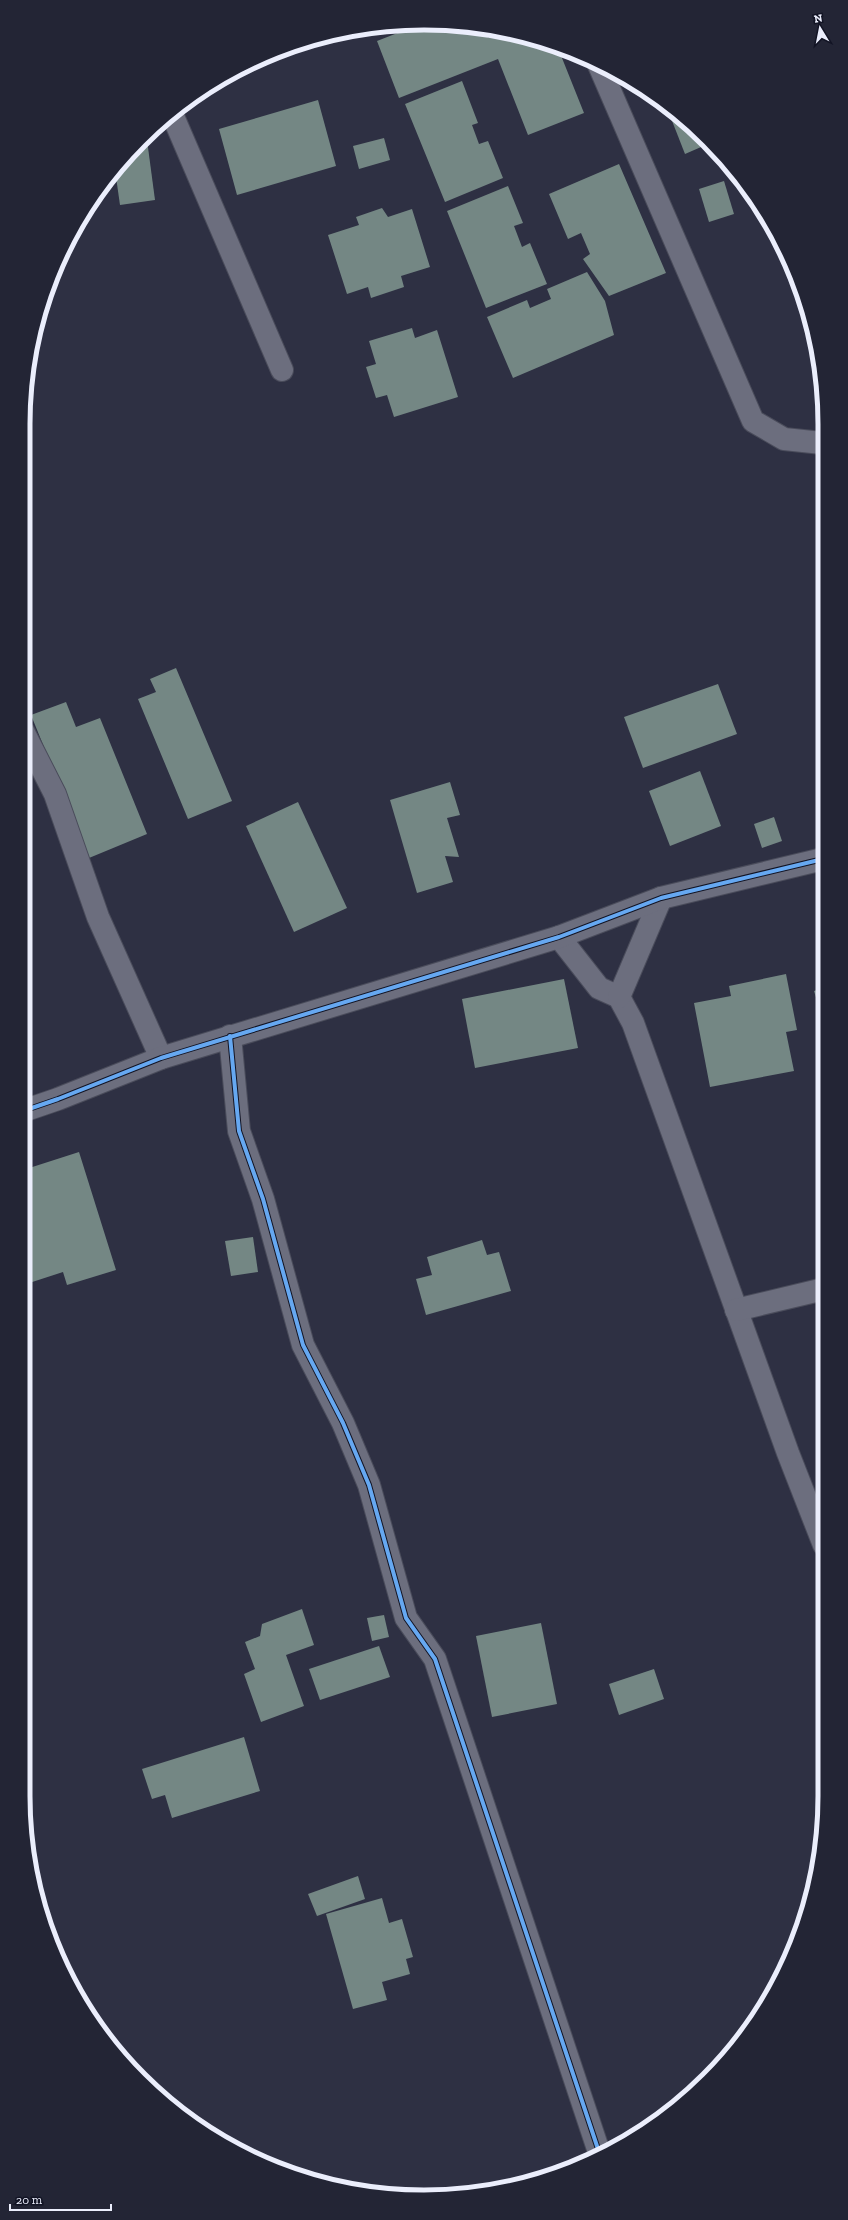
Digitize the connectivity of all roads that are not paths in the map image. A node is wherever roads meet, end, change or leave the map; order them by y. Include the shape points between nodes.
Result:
1 (603, 73) edge
2 (174, 119) edge
3 (282, 370) dead end
4 (818, 443) edge
5 (30, 745) edge
6 (818, 860) edge
7 (661, 898) junction
8 (559, 937) junction
9 (619, 997) junction
10 (230, 1036) junction
11 (161, 1058) junction
12 (30, 1109) edge
13 (818, 1291) edge
14 (736, 1310) junction
15 (818, 1529) edge
16 (598, 2149) edge

1 - 4 street via 754,421 784,439
2 - 3 street
5 - 11 street via 55,794 98,917
6 - 7 street
7 - 8 street
7 - 9 street
8 - 9 street via 599,988
8 - 10 street
9 - 14 street via 633,1022
10 - 11 street
10 - 16 street via 239,1131 264,1199 303,1345 343,1423 369,1485 406,1618 435,1659
11 - 12 street
13 - 14 street
14 - 15 street

